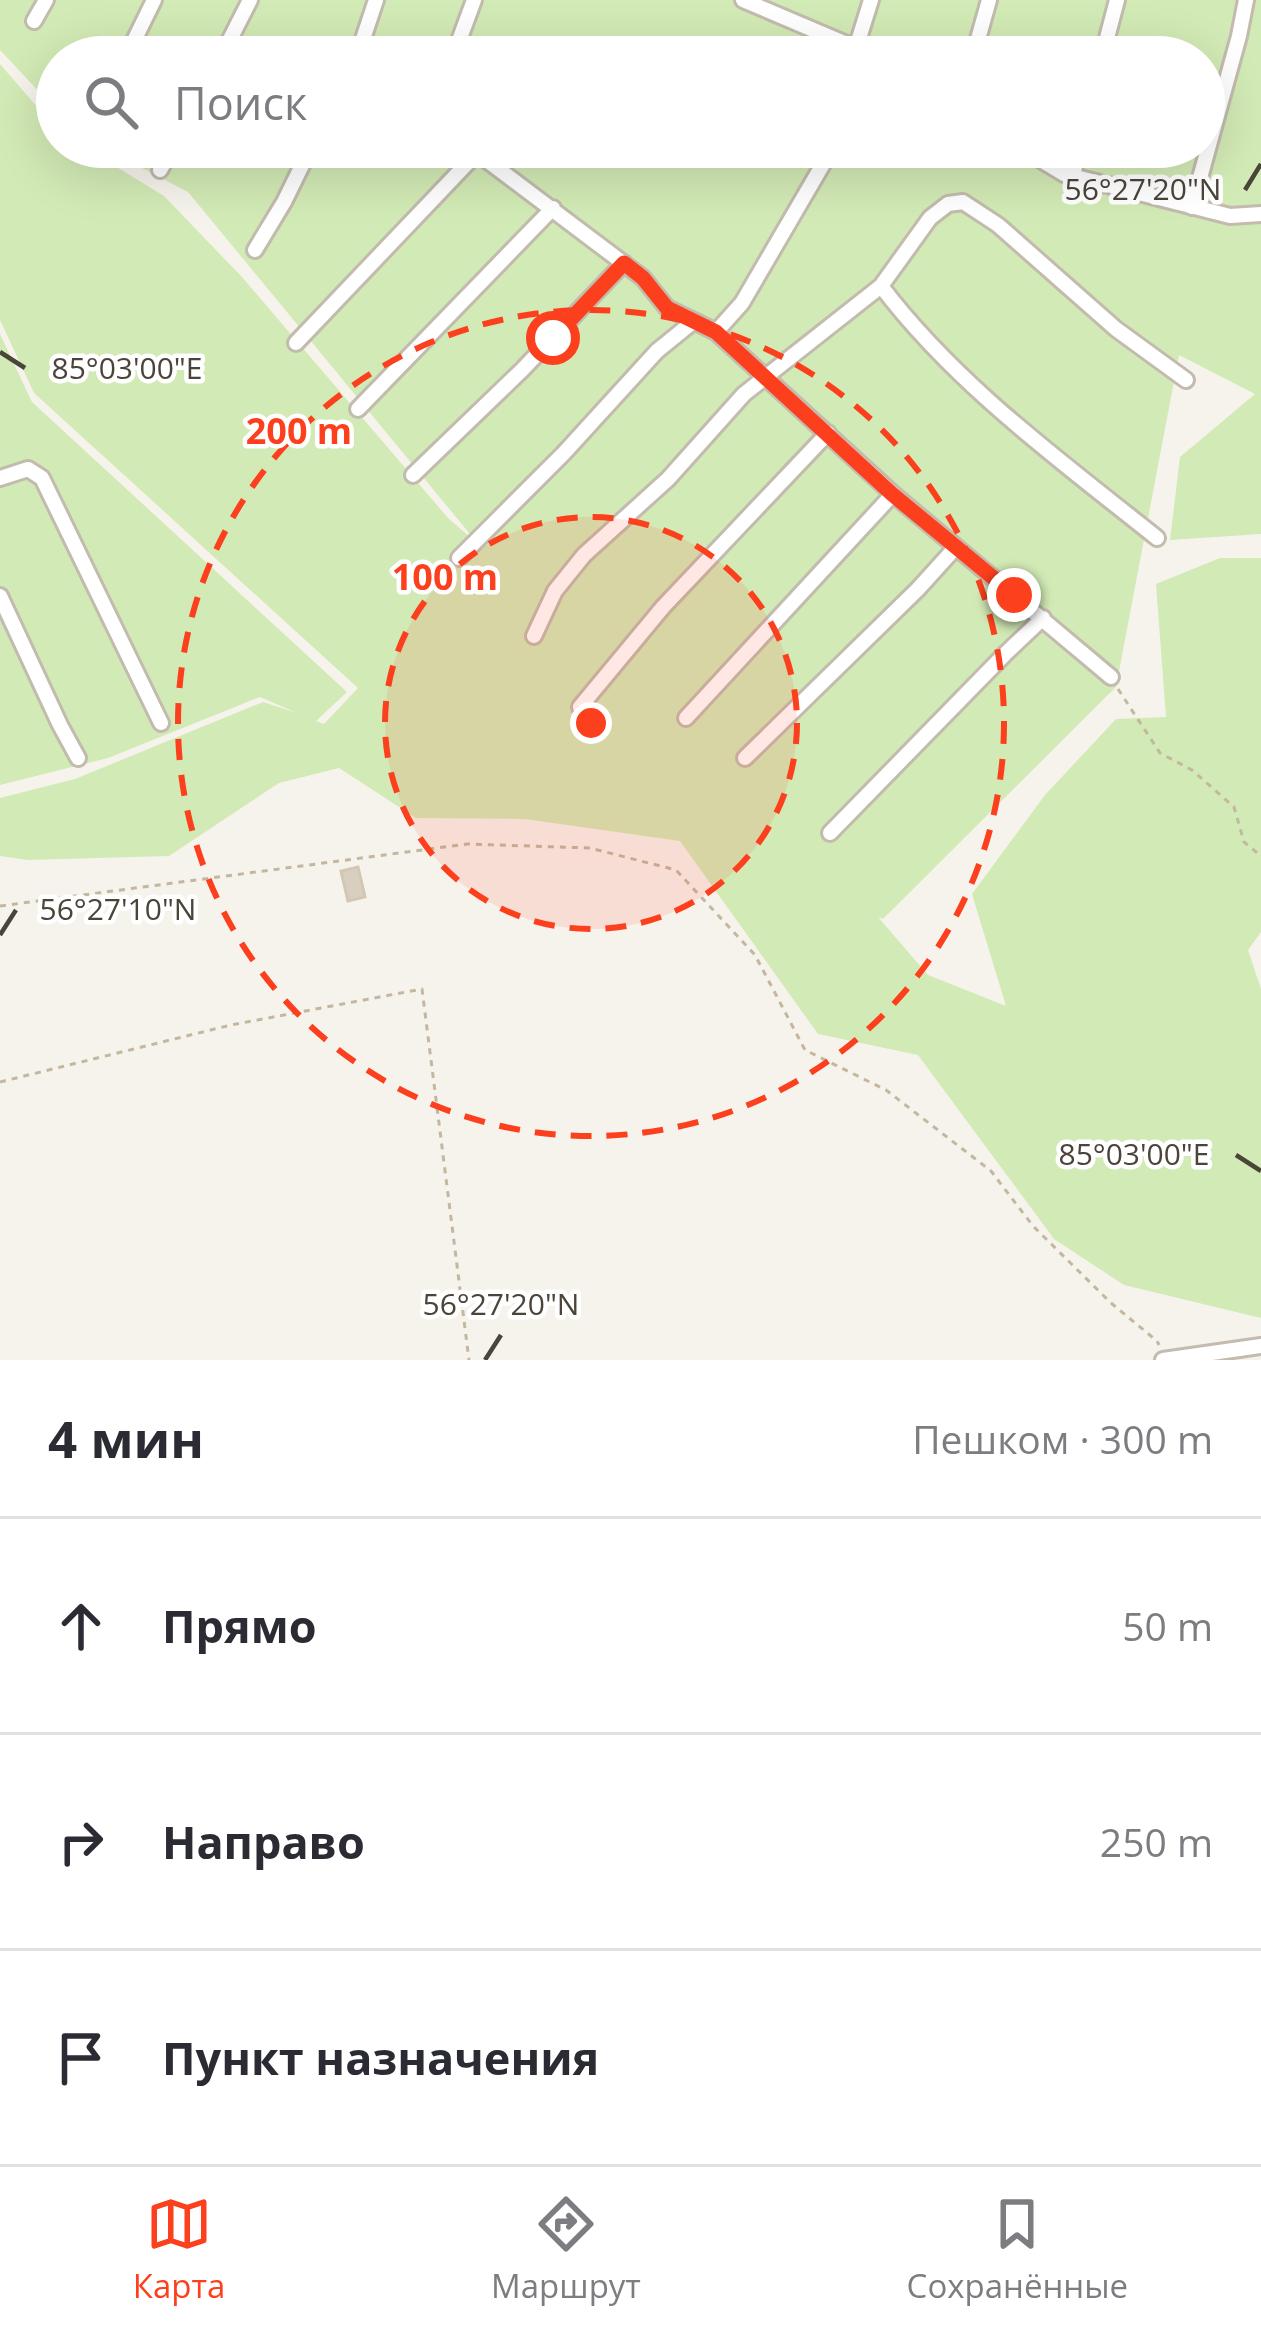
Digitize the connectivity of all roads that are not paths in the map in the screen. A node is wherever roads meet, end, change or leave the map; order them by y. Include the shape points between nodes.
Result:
1 (46, 0) edge
2 (154, 0) edge
3 (250, 0) edge
4 (376, 0) edge
5 (474, 0) edge
6 (871, 0) edge
7 (988, 0) edge
8 (1117, 0) edge
9 (1246, 0) edge
10 (750, 2) edge
11 (34, 21) dead end
12 (136, 36) edge
13 (232, 36) edge
14 (364, 36) edge
15 (461, 36) edge
16 (825, 36) edge
17 (866, 36) edge
18 (979, 36) edge
19 (1108, 36) edge
20 (1225, 87) edge
21 (301, 168) edge
22 (462, 168) edge
23 (497, 168) edge
24 (821, 168) edge
25 (1054, 168) edge
26 (1075, 168) edge
27 (1203, 168) edge
28 (1073, 176) junction
29 (1192, 207) junction
30 (553, 208) junction
31 (1261, 214) edge
32 (255, 250) dead end
33 (624, 263) junction
34 (881, 286) junction
35 (694, 321) junction
36 (716, 332) junction
37 (296, 343) dead end
38 (764, 378) junction
39 (1186, 380) dead end
40 (358, 410) dead end
41 (828, 433) junction
42 (413, 475) dead end
43 (0, 478) edge
44 (892, 494) junction
45 (1156, 538) dead end
46 (956, 547) junction
47 (459, 558) dead end
48 (0, 596) edge
49 (1043, 618) junction
50 (535, 636) dead end
51 (1111, 677) road end
52 (580, 707) dead end
53 (686, 718) dead end
54 (161, 723) dead end
55 (78, 758) dead end
56 (745, 758) dead end
57 (830, 833) dead end
58 (1261, 1346) edge
59 (1163, 1360) edge

1 - 11 street
2 - 12 street
3 - 13 street
4 - 14 street
5 - 15 street
6 - 17 street
7 - 18 street
8 - 19 street
9 - 20 street
10 - 16 street
21 - 32 street
22 - 37 street
23 - 30 street
24 - 36 street via 742,303
25 - 28 street
26 - 28 street
27 - 29 street
28 - 29 street
29 - 31 street via 1229,217
30 - 33 street
30 - 40 street
33 - 35 street via 667,308
33 - 42 street
34 - 38 street
34 - 39 street via 930,218 963,202
34 - 45 street via 1026,433
35 - 36 street
35 - 47 street
36 - 38 street
38 - 41 street
38 - 50 street via 584,555
41 - 44 street
41 - 52 street
43 - 54 street via 28,469 42,478
44 - 46 street
44 - 53 street
46 - 49 street
46 - 56 street
48 - 55 street
49 - 51 street
49 - 57 street
58 - 59 street

